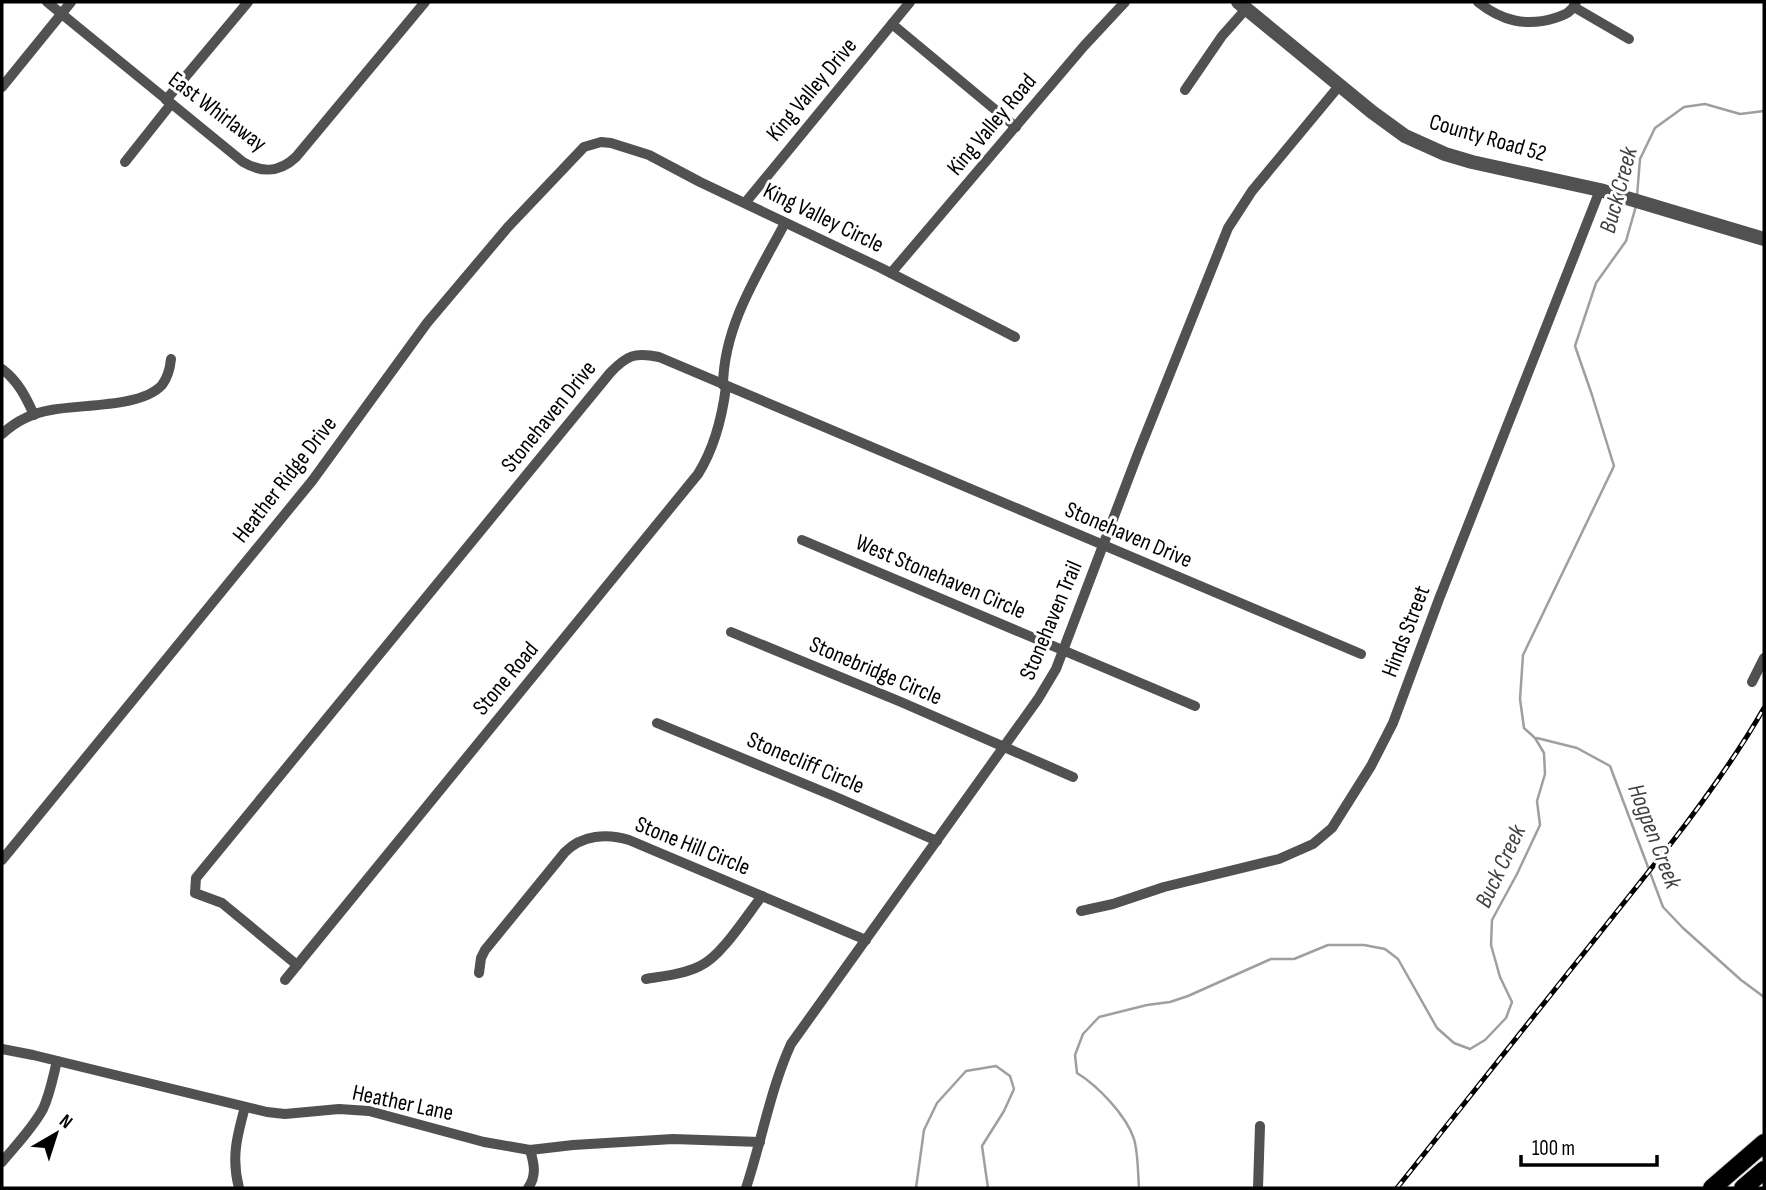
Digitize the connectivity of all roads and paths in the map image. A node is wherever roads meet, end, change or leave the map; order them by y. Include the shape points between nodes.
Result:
1 (47, 2) edge
2 (71, 2) edge
3 (248, 2) edge
4 (425, 2) edge
5 (910, 2) edge
6 (1125, 2) edge
7 (1478, 2) edge
8 (1242, 5) edge
9 (1575, 5) edge
10 (61, 14) junction
11 (892, 24) junction
12 (1629, 39) dead end
13 (2, 86) edge
14 (1339, 86) junction
15 (1185, 90) dead end
16 (169, 102) junction
17 (1016, 127) junction
18 (611, 143) joint
19 (125, 162) dead end
20 (1600, 190) junction
21 (745, 203) junction
22 (785, 223) junction
23 (1764, 239) edge
24 (891, 273) junction
25 (1015, 337) dead end
26 (171, 359) dead end
27 (2, 369) edge
28 (725, 386) junction
29 (34, 415) junction
30 (2, 434) edge
31 (802, 540) dead end
32 (1104, 546) junction
33 (731, 632) dead end
34 (1063, 650) junction
35 (1361, 654) dead end
36 (1764, 658) edge
37 (1752, 682) dead end
38 (1195, 706) dead end
39 (657, 723) dead end
40 (1003, 748) junction
41 (1073, 777) dead end
42 (937, 841) junction
43 (2, 860) edge
44 (762, 896) junction
45 (1080, 911) dead end
46 (866, 940) junction
47 (297, 965) junction
48 (479, 973) dead end
49 (285, 979) dead end
50 (646, 979) dead end
51 (2, 1049) edge
52 (57, 1061) junction
53 (245, 1107) junction
54 (1260, 1126) dead end
55 (760, 1142) junction
56 (1764, 1143) edge
57 (530, 1150) junction
58 (2, 1162) edge
59 (1764, 1170) edge
60 (239, 1188) edge
61 (528, 1188) edge
62 (746, 1188) edge
63 (1258, 1188) edge
64 (1712, 1188) edge
65 (1743, 1188) edge

1 - 10 street, East Whirlaway
2 - 10 street
3 - 16 street
4 - 16 street, East Whirlaway via 290,163 278,169 251,167
5 - 11 street, King Valley Drive
6 - 17 street, King Valley Road
7 - 9 street via 1498,16 1527,23 1565,15
8 - 14 street, County Road 52
8 - 15 street
9 - 12 street
10 - 13 street
10 - 16 street, East Whirlaway
11 - 17 street
11 - 21 street, King Valley Drive
14 - 20 street, County Road 52 via 1390,127 1424,145 1472,162
14 - 32 street, Stonehaven Trail via 1252,191 1228,228
16 - 19 street
17 - 24 street, King Valley Road
18 - 21 street, King Valley Circle via 649,155
18 - 43 street, Heather Ridge Drive via 591,144 577,153 465,277 405,351 312,481
20 - 23 street, County Road 52
20 - 45 street, Hinds Street via 1394,723 1332,828 1313,844 1279,859
21 - 22 street, King Valley Circle
22 - 24 street, King Valley Circle
22 - 28 street, Stone Road via 739,309 727,351
24 - 25 street, King Valley Circle
26 - 29 street via 162,385 150,393
27 - 29 street via 23,391
28 - 32 street, Stonehaven Drive
28 - 47 street, Stone Road via 718,432 698,474
28 - 47 street, Stonehaven Drive via 646,354 636,354 615,367 196,878 195,893 222,903
29 - 30 street
31 - 34 street, West Stonehaven Circle
32 - 34 street, Stonehaven Trail
32 - 35 street, Stonehaven Drive
33 - 40 street, Stonebridge Circle
34 - 38 street, West Stonehaven Circle
34 - 40 street, Stonehaven Trail via 1048,683
36 - 37 street
39 - 42 street, Stonecliff Circle
40 - 41 street, Stonebridge Circle
40 - 42 street, Stonehaven Trail
42 - 46 street, Stonehaven Trail
44 - 46 street, Stone Hill Circle
44 - 48 street, Stone Hill Circle via 629,840 595,837 569,848 553,866 485,950
44 - 50 street via 704,965
46 - 55 street, Stonehaven Trail via 790,1044
47 - 49 street, Stone Road
51 - 52 street, Heather Lane
52 - 53 street, Heather Lane
52 - 58 street via 43,1108
53 - 57 street, Heather Lane via 285,1114 369,1111
53 - 60 street via 234,1159
54 - 63 street
55 - 57 street, Heather Lane via 673,1139
55 - 62 street, Stonehaven Trail
56 - 64 main road
57 - 61 street via 535,1166
59 - 65 main road

